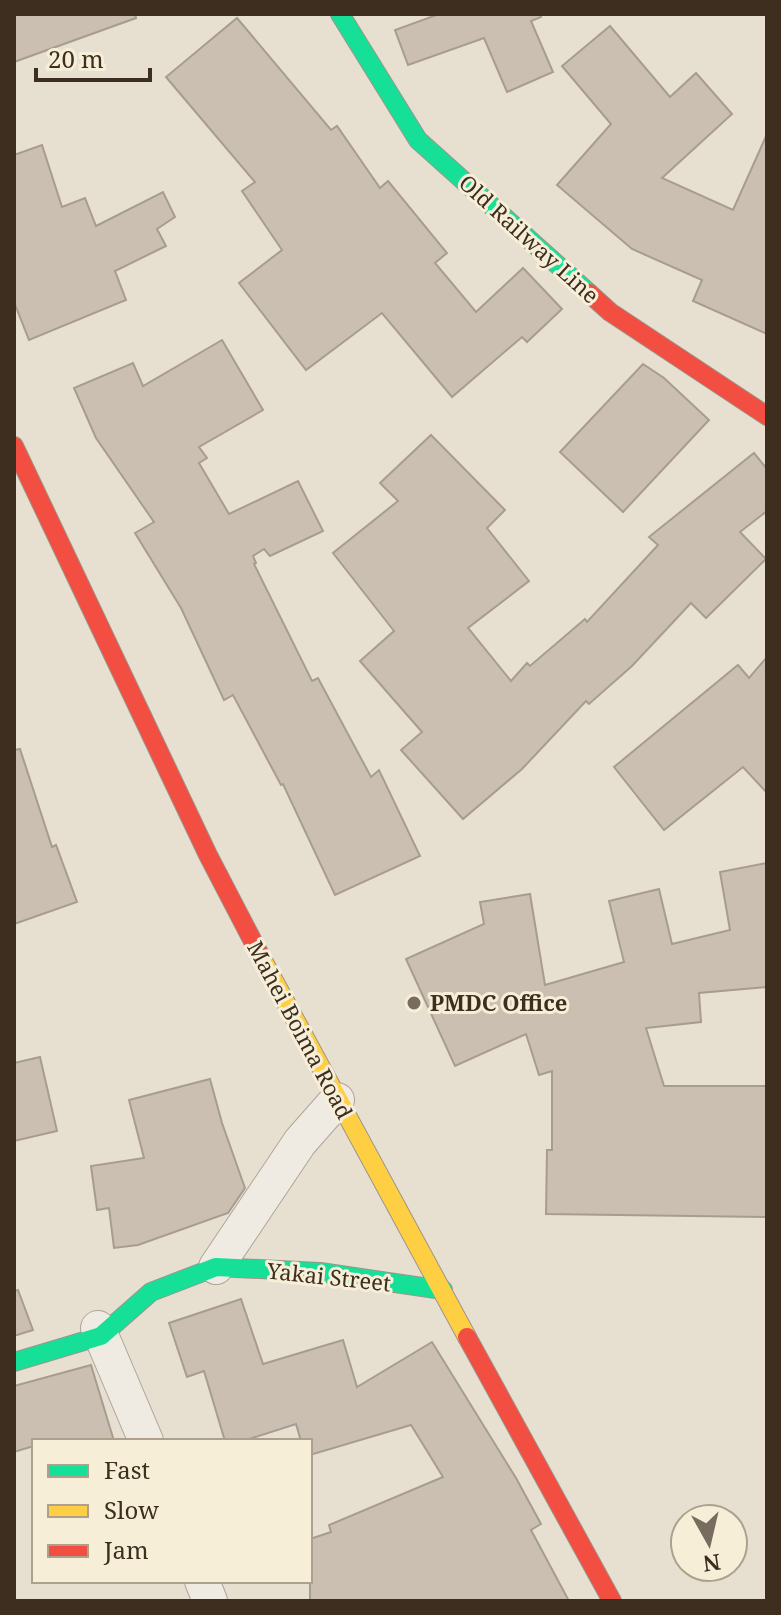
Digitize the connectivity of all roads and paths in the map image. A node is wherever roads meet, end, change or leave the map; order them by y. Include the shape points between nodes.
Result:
1 (340, 14) edge
2 (767, 416) edge
3 (14, 446) edge
4 (337, 1100) junction
5 (216, 1267) junction
6 (443, 1290) junction
7 (99, 1332) junction
8 (14, 1362) edge
9 (145, 1439) edge
10 (612, 1601) edge

1 - 2 main road, Old Railway Line via 418,140 610,312
3 - 4 main road, Mahei Boima Road via 208,855
4 - 5 street via 300,1142
4 - 6 main road, Mahei Boima Road
5 - 6 main road, Yakai Street via 320,1272
5 - 7 main road, Yakai Street via 151,1292
6 - 10 main road, Mahei Boima Road
7 - 8 main road, Yakai Street
7 - 9 street

